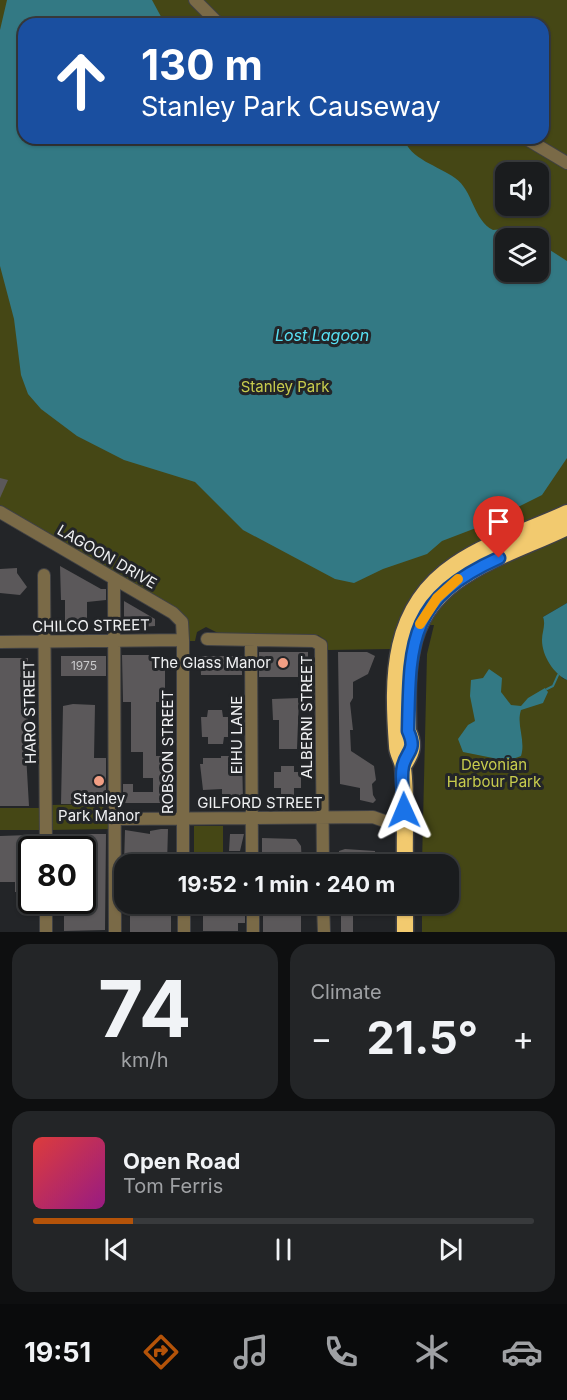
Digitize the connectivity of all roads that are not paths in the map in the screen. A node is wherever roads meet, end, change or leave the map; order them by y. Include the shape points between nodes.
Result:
1 (195, 0) edge
2 (213, 18) edge
3 (535, 144) edge
4 (567, 163) edge
5 (567, 508) edge
6 (0, 512) edge
7 (562, 520) edge
8 (567, 537) edge
9 (44, 575) dead end
10 (114, 579) junction
11 (451, 583) junction
12 (412, 634) junction
13 (207, 639) dead end
14 (112, 640) junction
15 (183, 640) junction
16 (44, 641) junction
17 (0, 642) edge
18 (251, 642) junction
19 (412, 741) junction
20 (403, 766) junction
21 (252, 817) junction
22 (323, 817) junction
23 (183, 818) junction
24 (115, 819) junction
25 (404, 828) junction
26 (46, 836) edge
27 (183, 854) edge
28 (252, 854) edge
29 (323, 854) edge
30 (405, 854) edge
31 (46, 914) edge
32 (184, 914) edge
33 (253, 914) edge
34 (323, 914) edge
35 (405, 914) edge
36 (46, 932) edge
37 (115, 932) edge
38 (184, 932) edge
39 (253, 932) edge
40 (324, 932) edge
41 (405, 932) edge

1 - 2 street
3 - 4 street
5 - 7 highway
6 - 10 street, LAGOON DRIVE
7 - 11 highway via 461,561
8 - 11 highway
9 - 16 street, HARO STREET
10 - 14 street
10 - 15 street, LAGOON DRIVE via 178,617
11 - 12 highway
12 - 19 highway via 408,731
12 - 19 highway via 421,651 417,727
12 - 20 highway via 397,667 397,749
13 - 18 street
14 - 15 street, CHILCO STREET
14 - 16 street, CHILCO STREET
14 - 24 street
15 - 23 street, ROBSON STREET
16 - 17 street, CHILCO STREET
16 - 26 street, HARO STREET
18 - 21 street, EIHU LANE
18 - 22 street, ALBERNI STREET via 319,643 322,649
19 - 20 highway via 412,753
20 - 25 highway
21 - 22 street, GILFORD STREET
21 - 23 street, GILFORD STREET
21 - 28 street, EIHU LANE
22 - 25 street, GILFORD STREET via 373,817
22 - 29 street, ALBERNI STREET
23 - 24 street, GILFORD STREET
23 - 27 street, ROBSON STREET
24 - 37 street
25 - 30 highway
31 - 36 street
32 - 38 street
33 - 39 street
34 - 40 street
35 - 41 highway

